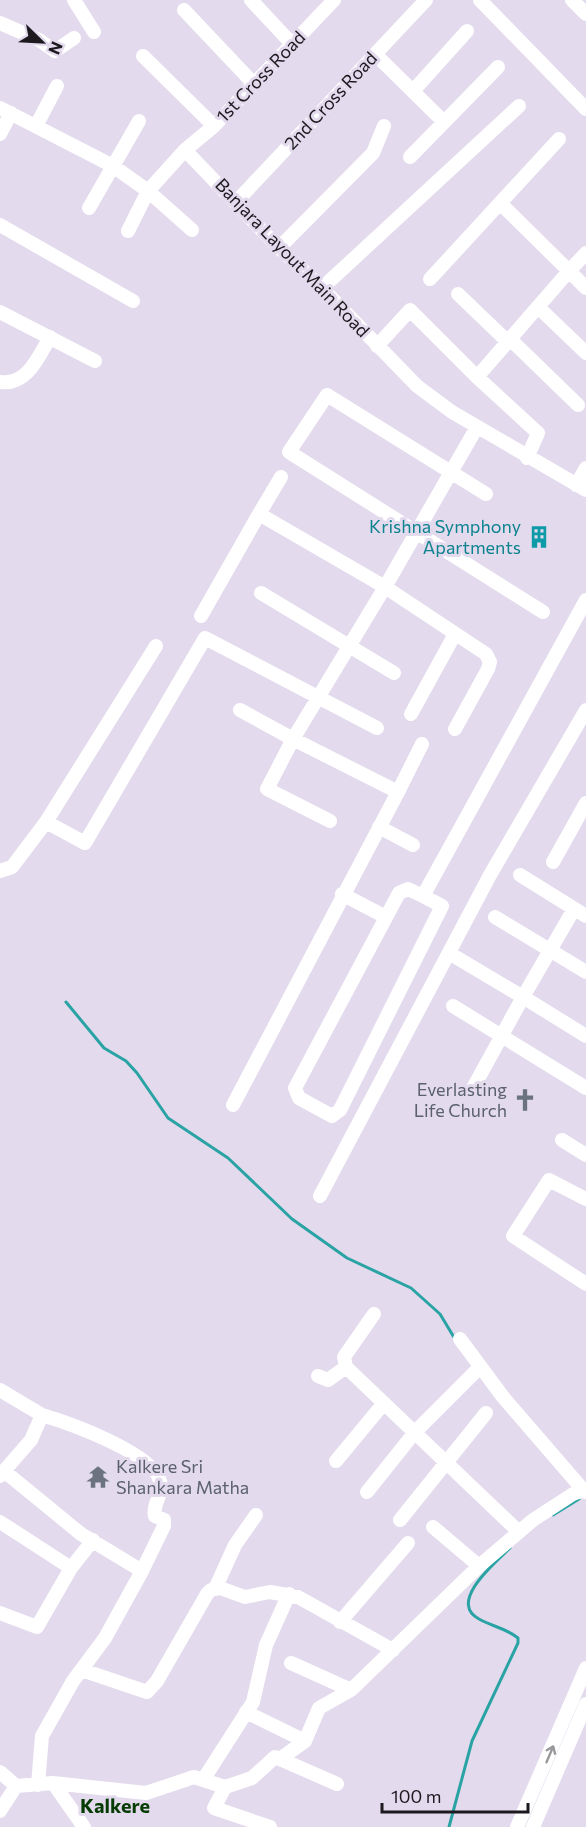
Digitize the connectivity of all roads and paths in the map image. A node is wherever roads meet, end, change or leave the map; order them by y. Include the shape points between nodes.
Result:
1 (74, 0) edge
2 (251, 0) edge
3 (334, 0) edge
4 (426, 0) edge
5 (480, 0) edge
6 (572, 0) edge
7 (184, 10) dead end
8 (586, 14) edge
9 (0, 23) edge
10 (466, 31) dead end
11 (94, 32) dead end
12 (74, 38) dead end
13 (292, 44) junction
14 (376, 55) junction
15 (143, 56) dead end
16 (498, 67) dead end
17 (254, 84) junction
18 (57, 86) dead end
19 (413, 91) junction
20 (519, 106) dead end
21 (586, 109) edge
22 (5, 111) edge
23 (139, 121) dead end
24 (444, 122) junction
25 (36, 126) junction
26 (214, 126) junction
27 (384, 126) dead end
28 (0, 134) edge
29 (559, 139) dead end
30 (185, 150) junction
31 (410, 157) dead end
32 (113, 166) junction
33 (148, 191) junction
34 (236, 202) junction
35 (500, 203) junction
36 (89, 208) dead end
37 (0, 225) edge
38 (192, 230) dead end
39 (128, 231) dead end
40 (279, 248) junction
41 (586, 253) edge
42 (569, 271) junction
43 (430, 279) dead end
44 (322, 288) junction
45 (586, 288) edge
46 (458, 294) dead end
47 (133, 301) dead end
48 (538, 307) junction
49 (2, 318) edge
50 (50, 337) junction
51 (509, 340) junction
52 (377, 346) junction
53 (586, 353) edge
54 (95, 362) dead end
55 (477, 377) junction
56 (0, 382) edge
57 (578, 405) dead end
58 (477, 427) junction
59 (527, 458) junction
60 (586, 468) edge
61 (450, 474) junction
62 (281, 477) dead end
63 (581, 488) edge
64 (486, 494) dead end
65 (259, 514) junction
66 (416, 533) junction
67 (385, 587) junction
68 (261, 593) dead end
69 (586, 600) edge
70 (543, 612) dead end
71 (201, 616) dead end
72 (455, 634) junction
73 (156, 646) dead end
74 (349, 646) junction
75 (394, 673) dead end
76 (319, 698) junction
77 (240, 710) dead end
78 (586, 710) edge
79 (411, 714) dead end
80 (377, 728) dead end
81 (455, 729) dead end
82 (293, 739) junction
83 (422, 744) dead end
84 (398, 792) junction
85 (586, 803) edge
86 (330, 820) dead end
87 (46, 822) junction
88 (379, 827) junction
89 (413, 845) dead end
90 (553, 862) dead end
91 (0, 870) edge
92 (520, 875) dead end
93 (342, 894) junction
94 (423, 896) junction
95 (580, 912) edge
96 (380, 914) dead end
97 (495, 917) dead end
98 (551, 951) junction
99 (449, 952) junction
100 (586, 972) edge
101 (523, 997) junction
102 (453, 1006) dead end
103 (502, 1036) junction
104 (586, 1036) edge
105 (473, 1088) dead end
106 (586, 1088) edge
107 (233, 1105) dead end
108 (562, 1140) dead end
109 (586, 1155) edge
110 (320, 1196) dead end
111 (586, 1199) edge
112 (586, 1284) edge
113 (374, 1314) dead end
114 (460, 1339) dead end
115 (346, 1367) junction
116 (477, 1369) junction
117 (318, 1376) dead end
118 (0, 1390) edge
119 (384, 1403) junction
120 (486, 1413) dead end
121 (42, 1415) junction
122 (415, 1432) junction
123 (336, 1461) dead end
124 (447, 1463) junction
125 (2, 1474) edge
126 (367, 1492) dead end
127 (581, 1492) edge
128 (256, 1515) dead end
129 (400, 1520) dead end
130 (0, 1522) edge
131 (433, 1527) dead end
132 (519, 1532) junction
133 (93, 1540) junction
134 (408, 1543) dead end
135 (479, 1566) junction
136 (71, 1568) junction
137 (142, 1571) junction
138 (215, 1589) junction
139 (289, 1594) junction
140 (0, 1613) edge
141 (340, 1622) junction
142 (393, 1650) junction
143 (291, 1663) dead end
144 (586, 1668) edge
145 (82, 1670) junction
146 (351, 1690) junction
147 (586, 1704) edge
148 (246, 1712) junction
149 (305, 1741) junction
150 (280, 1759) junction
151 (0, 1772) edge
152 (203, 1780) junction
153 (53, 1783) junction
154 (337, 1784) dead end
155 (38, 1785) junction
156 (16, 1786) junction
157 (225, 1787) junction
158 (0, 1811) edge
159 (231, 1814) junction
160 (84, 1827) edge
161 (225, 1827) edge
162 (270, 1827) edge
163 (517, 1827) edge
164 (534, 1827) edge

1 - 11 street
2 - 13 street
3 - 13 street, 1st Cross Road
4 - 14 street, 2nd Cross Road
5 - 21 street
6 - 8 street
7 - 17 street
9 - 12 street via 56,51
10 - 19 street
13 - 17 street, 1st Cross Road
14 - 19 street
14 - 34 street, 2nd Cross Road
15 - 26 street
16 - 24 street
17 - 26 street, 1st Cross Road
18 - 25 street
19 - 24 street
20 - 44 street
22 - 25 street
22 - 28 street
23 - 32 street
24 - 31 street
25 - 32 street
26 - 30 street, 1st Cross Road
27 - 40 street via 373,153
29 - 35 street
30 - 33 street
30 - 34 street, Banjara Layout Main Road
32 - 33 street
32 - 36 street
33 - 38 street
33 - 39 street
34 - 40 street, Banjara Layout Main Road
35 - 42 street
35 - 43 street
37 - 47 street
40 - 44 street, Banjara Layout Main Road
41 - 42 street
42 - 45 street
42 - 48 street
44 - 52 street, Banjara Layout Main Road
46 - 51 street
48 - 51 street
48 - 53 street
49 - 50 street
50 - 54 street
50 - 56 street via 25,374 10,383
51 - 55 street
51 - 57 street
52 - 55 street via 410,310
52 - 58 street, Banjara Layout Main Road via 417,386
55 - 59 street via 538,433
58 - 59 street, Banjara Layout Main Road
58 - 61 street
59 - 63 street, Banjara Layout Main Road
60 - 63 street
61 - 64 street
61 - 66 street
61 - 66 street via 327,395 289,452
62 - 65 street
65 - 67 street
65 - 71 street
66 - 67 street
66 - 70 street
67 - 72 street
67 - 74 street
68 - 74 street
69 - 94 street
72 - 79 street
72 - 81 street via 486,654 490,662
73 - 87 street
74 - 75 street
74 - 76 street
76 - 80 street
76 - 82 street
76 - 87 street via 205,638 85,843
77 - 82 street
78 - 99 street
82 - 84 street
82 - 86 street via 267,789
83 - 84 street
84 - 88 street
85 - 90 street
87 - 91 street via 12,867
88 - 89 street
88 - 93 street
92 - 95 street
93 - 96 street
93 - 107 street
94 - 94 street via 442,906 340,1110 332,1116 299,1098 295,1088 399,893 408,889
95 - 98 street
97 - 98 street
98 - 100 street
98 - 101 street
99 - 101 street
99 - 110 street
101 - 103 street
101 - 104 street
102 - 103 street
103 - 105 street
103 - 106 street
108 - 109 street
111 - 112 street via 549,1179 513,1236
113 - 115 street via 344,1356
114 - 116 street
115 - 117 street via 328,1380
115 - 119 street
116 - 122 street
116 - 127 street
118 - 121 street
119 - 122 street
119 - 123 street
120 - 124 street
121 - 125 street via 31,1440
121 - 137 street via 95,1433 155,1468 161,1495 154,1511 155,1516 164,1520 164,1526
122 - 124 street
122 - 126 street
124 - 129 street
124 - 132 street
125 - 133 street
127 - 132 street
128 - 138 street via 235,1545
130 - 136 street
131 - 135 street
132 - 135 street
133 - 136 street
133 - 137 street
134 - 141 street
135 - 142 street
136 - 140 street via 37,1627
137 - 145 street via 105,1638
138 - 139 street via 244,1597 265,1592
138 - 145 street via 207,1594 158,1680 147,1692
139 - 141 street
139 - 148 street via 266,1645 257,1690
141 - 142 street
142 - 146 street
143 - 146 street
163 -> 144 street
145 - 155 street via 42,1736
146 - 149 street via 319,1708
147 - 164 street
148 - 149 street
148 - 152 street
149 - 150 street
150 - 154 street
150 - 157 street via 275,1757 252,1778
151 - 156 street
152 - 153 street via 194,1777 146,1793
152 - 157 street
153 - 155 street
153 - 160 street
155 - 156 street
156 - 158 street
157 - 159 street via 214,1808
159 - 161 street
159 - 162 street

